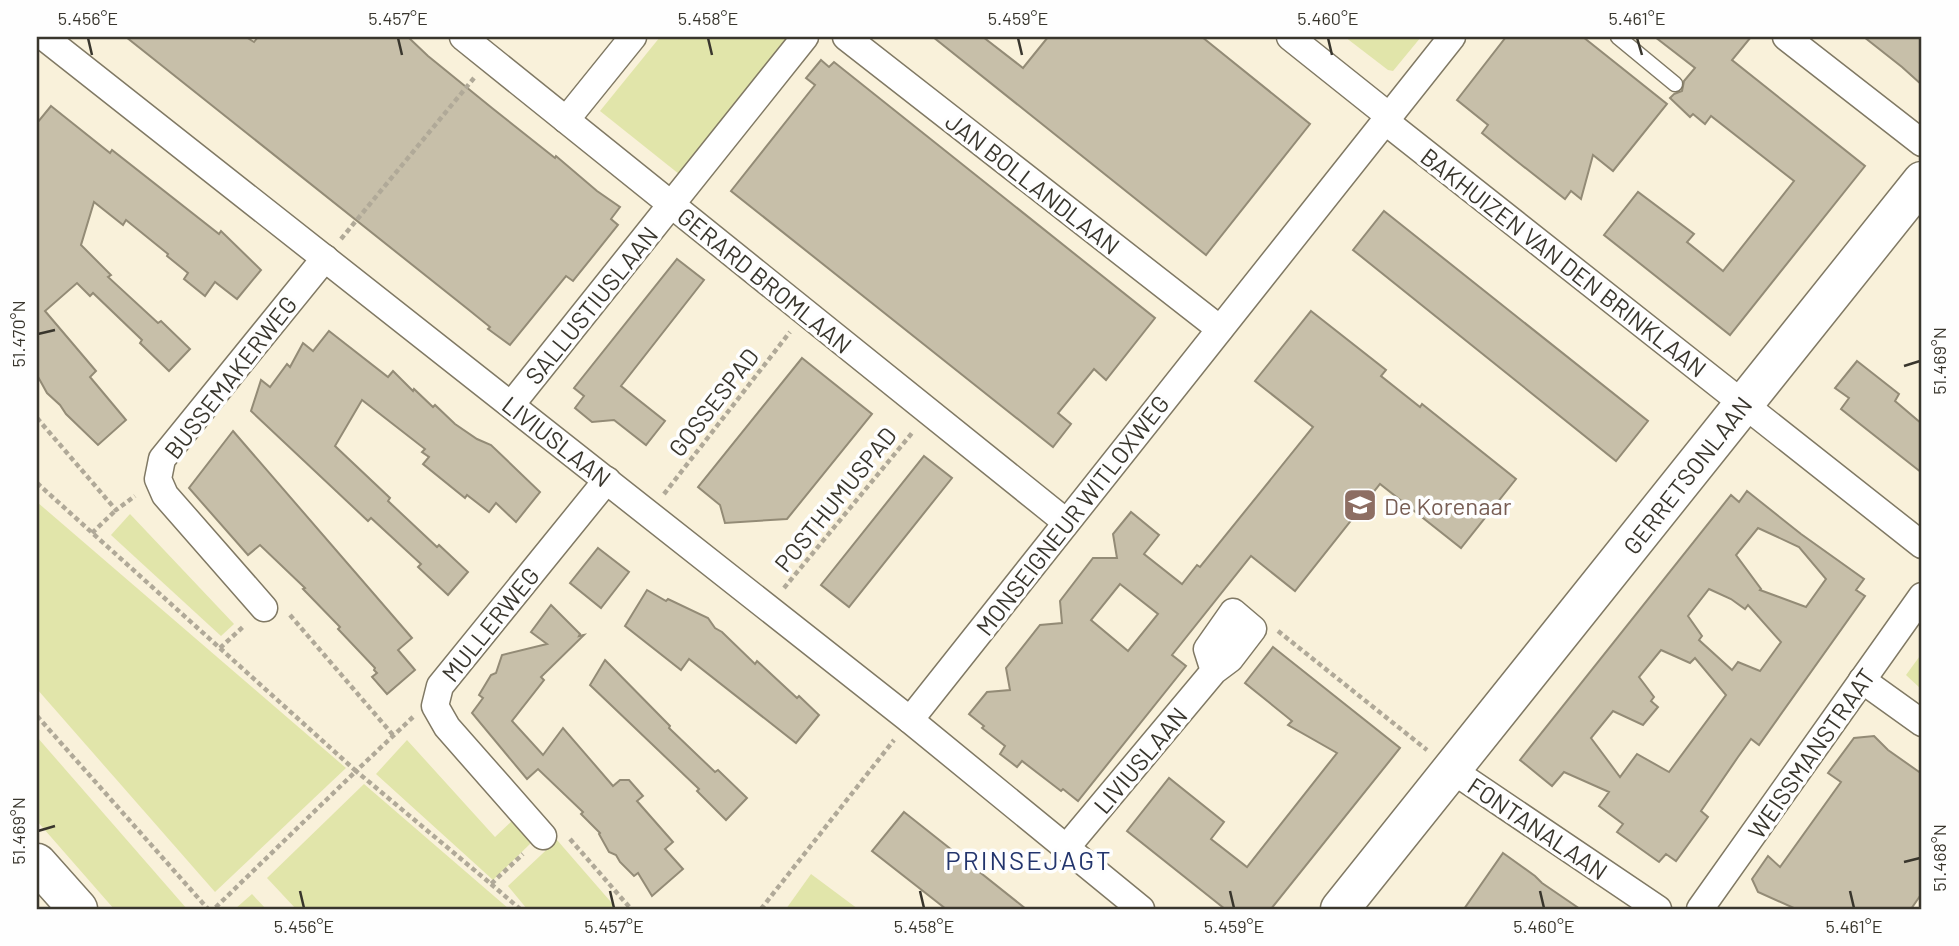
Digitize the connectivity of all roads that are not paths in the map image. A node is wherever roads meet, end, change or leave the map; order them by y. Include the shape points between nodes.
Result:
1 (44, 37) edge
2 (463, 37) edge
3 (633, 37) edge
4 (806, 37) edge
5 (846, 37) edge
6 (1290, 37) edge
7 (1452, 37) edge
8 (1618, 37) edge
9 (1786, 37) edge
10 (1675, 84) dead end
11 (1387, 118) junction
12 (566, 120) junction
13 (1922, 143) edge
14 (1922, 182) edge
15 (671, 204) junction
16 (325, 258) junction
17 (1220, 329) junction
18 (1743, 404) junction
19 (511, 405) junction
20 (607, 481) junction
21 (1066, 522) junction
22 (1922, 545) edge
23 (1922, 596) edge
24 (264, 608) road end
25 (1214, 671) dead end
26 (1863, 680) junction
27 (910, 720) junction
28 (1922, 723) edge
29 (1452, 770) junction
30 (550, 830) road end
31 (1066, 848) junction
32 (37, 863) edge
33 (78, 909) edge
34 (1140, 909) edge
35 (1340, 909) edge
36 (1658, 909) edge
37 (1700, 909) edge

1 - 16 street, LIVIUSLAAN
2 - 12 street, GERARD BROMLAAN
3 - 12 street
4 - 15 street, SALLUSTIUSLAAN
5 - 17 street, JAN BOLLANDLAAN
6 - 11 street, BAKHUIZEN VAN DEN BRINKLAAN
7 - 11 street, MONSEIGNEUR WITLOXWEG
8 - 10 lane
9 - 13 street
11 - 17 street, MONSEIGNEUR WITLOXWEG
11 - 18 street, BAKHUIZEN VAN DEN BRINKLAAN
12 - 15 street, GERARD BROMLAAN
14 - 18 street, GERRETSONLAAN
15 - 19 street, SALLUSTIUSLAAN
15 - 21 street, GERARD BROMLAAN
16 - 19 street, LIVIUSLAAN
16 - 24 street, BUSSEMAKERWEG via 162,459 158,479 165,495
17 - 21 street, MONSEIGNEUR WITLOXWEG
18 - 22 street, BAKHUIZEN VAN DEN BRINKLAAN
18 - 29 street, GERRETSONLAAN
19 - 20 street, LIVIUSLAAN
20 - 27 street, LIVIUSLAAN
20 - 30 street, MULLERWEG via 440,686 436,706 447,727
21 - 27 street, MONSEIGNEUR WITLOXWEG
23 - 26 street, WEISSMANSTRAAT
25 - 31 street, LIVIUSLAAN
26 - 28 street
26 - 37 street, WEISSMANSTRAAT
27 - 31 street, LIVIUSLAAN
29 - 35 street, GERRETSONLAAN
29 - 36 street, FONTANALAAN
31 - 34 street, LIVIUSLAAN
32 - 33 street

